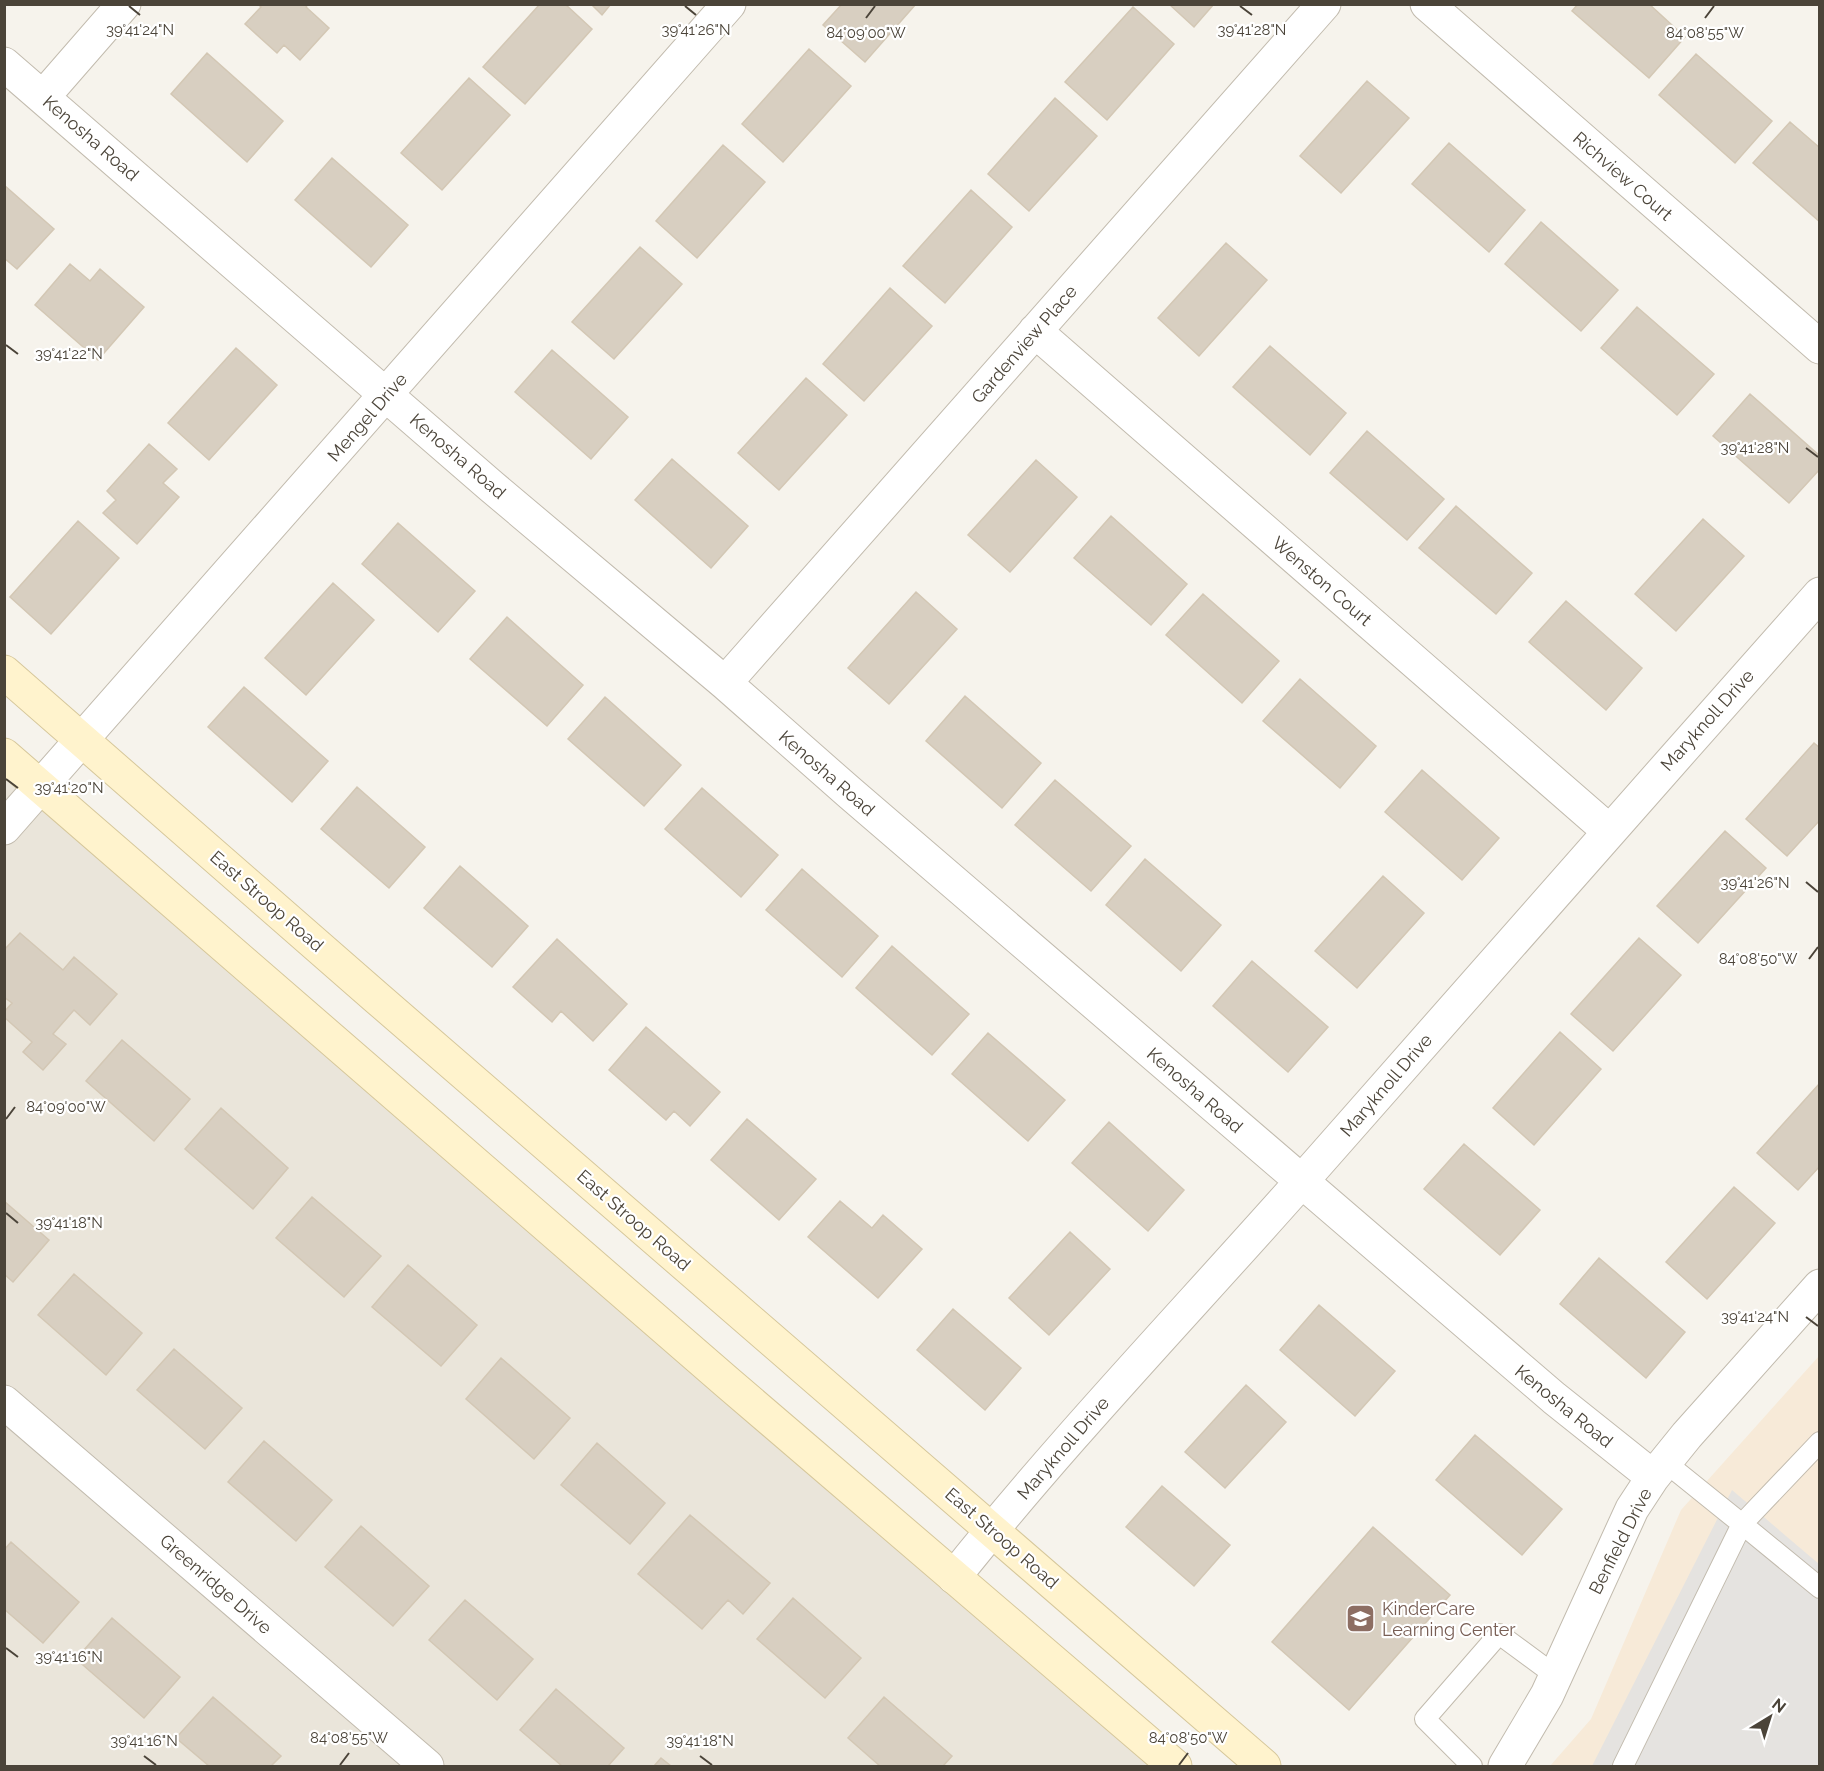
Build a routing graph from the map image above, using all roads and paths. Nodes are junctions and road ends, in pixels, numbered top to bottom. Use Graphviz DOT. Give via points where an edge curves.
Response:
graph roads {
  1 [pos="124,4"];
  2 [pos="729,4"];
  3 [pos="1324,4"];
  4 [pos="1427,4"];
  5 [pos="4,64"];
  6 [pos="43,97"];
  7 [pos="1035,331"];
  8 [pos="1820,347"];
  9 [pos="387,394"];
  10 [pos="1820,594"];
  11 [pos="4,672"];
  12 [pos="725,683"];
  13 [pos="83,739"];
  14 [pos="4,755"];
  15 [pos="41,786"];
  16 [pos="4,828"];
  17 [pos="1609,831"];
  18 [pos="1302,1181"];
  19 [pos="1820,1286"];
  20 [pos="4,1402"];
  21 [pos="1820,1442"];
  22 [pos="1659,1470"];
  23 [pos="1742,1524"];
  24 [pos="992,1529"];
  25 [pos="954,1577"];
  26 [pos="1820,1588"];
  27 [pos="1556,1676"];
  28 [pos="427,1767"];
  29 [pos="1175,1767"];
  30 [pos="1264,1767"];
  31 [pos="1472,1767"];
  32 [pos="1505,1767"];
  33 [pos="1623,1767"];
  1 -- 6 [label="street"];
  2 -- 9 [label="street, Mengel Drive"];
  3 -- 7 [label="street, Gardenview Place"];
  4 -- 8 [label="street, Richview Court"];
  5 -- 6 [label="street, Kenosha Road"];
  6 -- 9 [label="street, Kenosha Road"];
  7 -- 12 [label="street, Gardenview Place"];
  7 -- 17 [label="street, Wenston Court"];
  9 -- 12 [label="street, Kenosha Road"];
  9 -- 13 [label="street, Mengel Drive"];
  10 -- 17 [label="street, Maryknoll Drive"];
  11 -- 13 [label="main road, East Stroop Road"];
  12 -- 18 [label="street, Kenosha Road"];
  13 -- 15 [label="street, Mengel Drive"];
  13 -- 24 [label="main road, East Stroop Road"];
  14 -- 15 [label="main road"];
  15 -- 16 [label="street, Mengel Drive"];
  15 -- 25 [label="main road"];
  17 -- 18 [label="street, Maryknoll Drive"];
  18 -- 22 [label="street, Kenosha Road" via="1554,1398"];
  18 -- 24 [label="street, Maryknoll Drive"];
  19 -- 22 [label="street, Benfield Drive"];
  20 -- 28 [label="street, Greenridge Drive"];
  21 -- 23 [label="lane"];
  22 -- 23 [label="lane"];
  22 -- 27 [label="street, Benfield Drive" via="1632,1509"];
  23 -- 26 [label="lane"];
  23 -- 33 [label="lane"];
  24 -- 25 [label="street, Maryknoll Drive"];
  24 -- 30 [label="main road, East Stroop Road"];
  25 -- 29 [label="main road"];
  27 -- 31 [label="lane" via="1499,1634 1425,1719"];
  27 -- 32 [label="street, Benfield Drive"];
}
